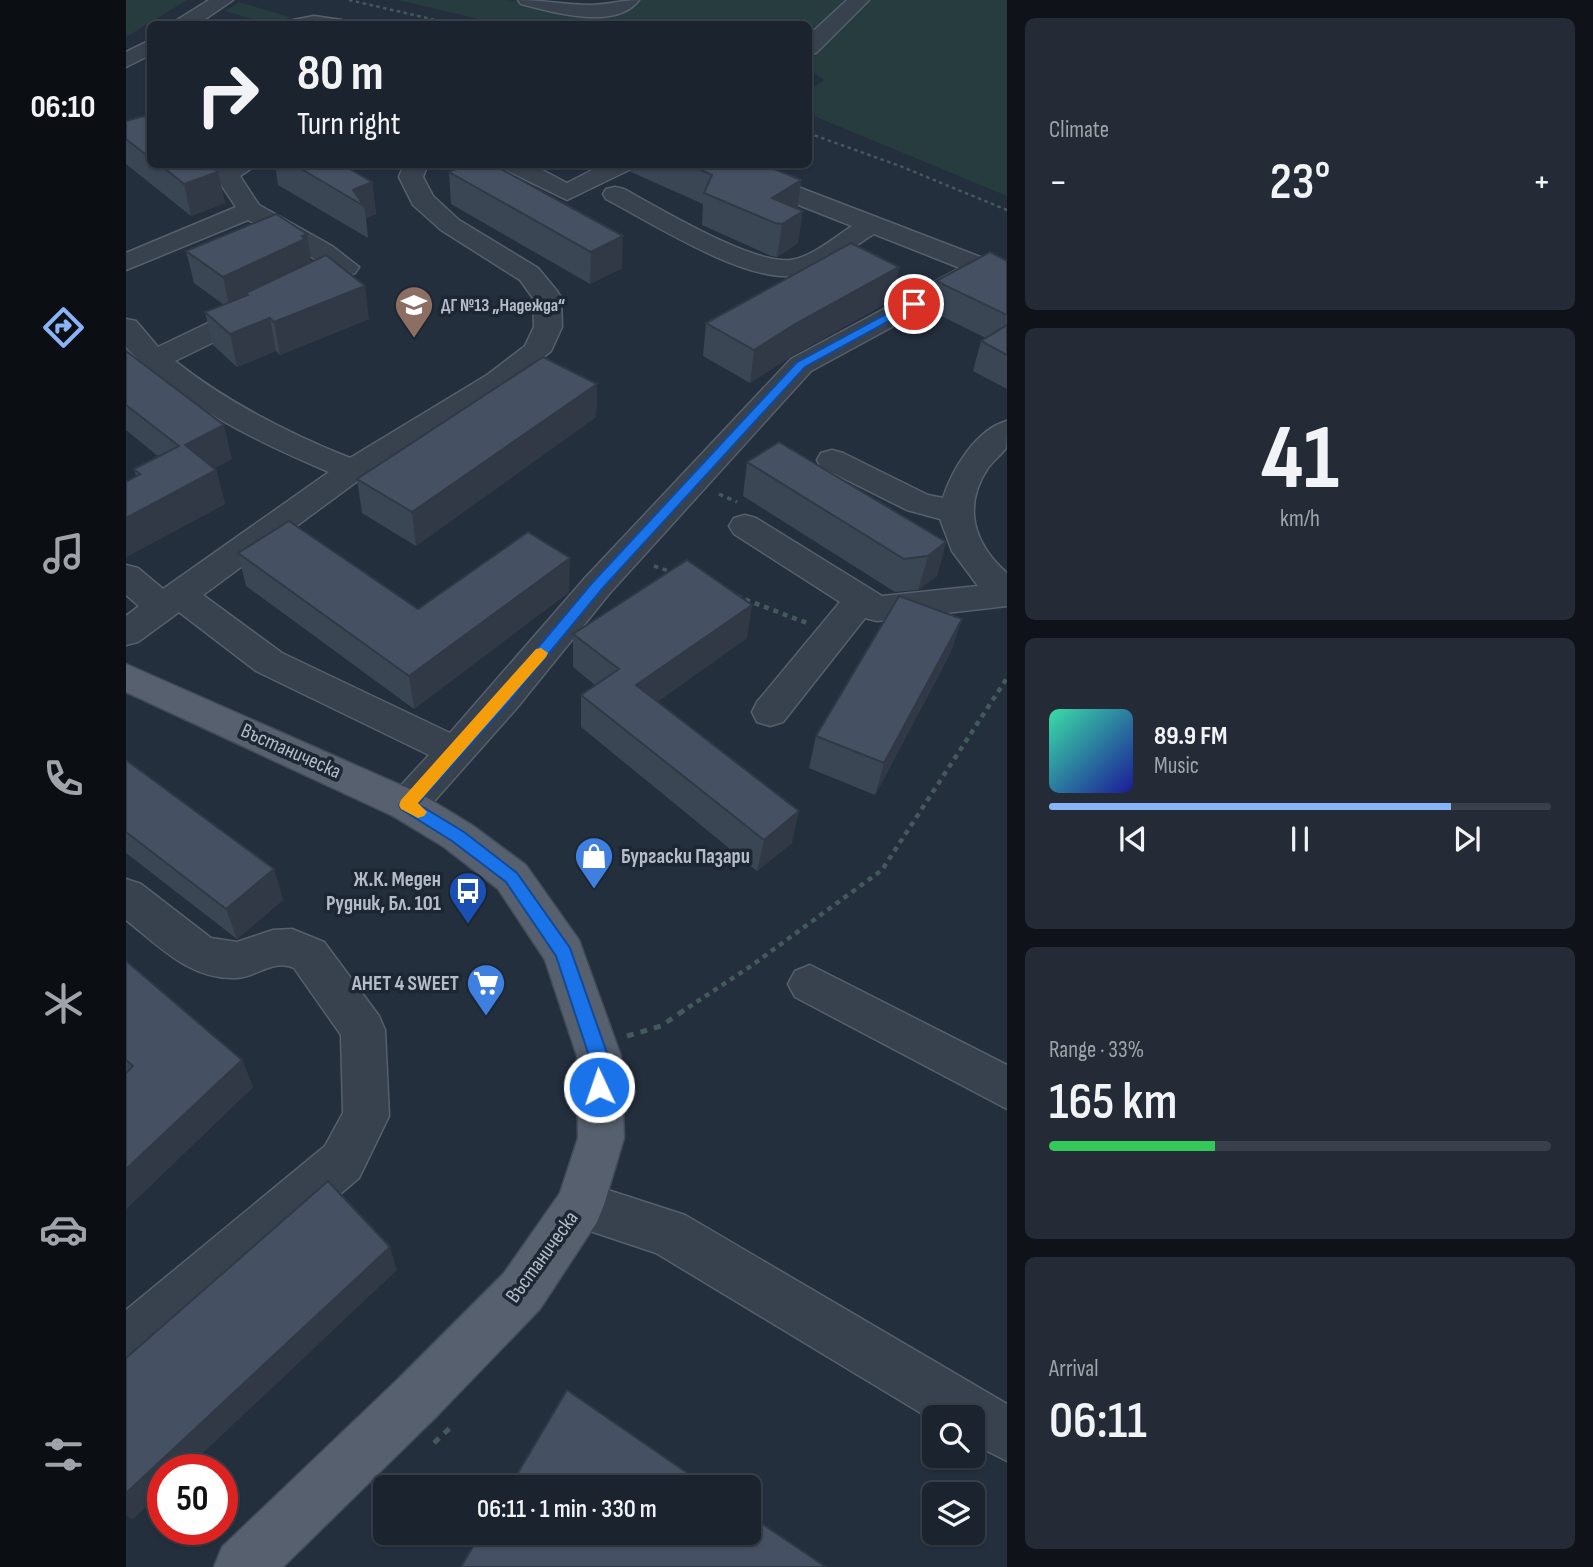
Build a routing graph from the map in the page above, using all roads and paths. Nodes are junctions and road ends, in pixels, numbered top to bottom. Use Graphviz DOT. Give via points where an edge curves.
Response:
graph roads {
  1 [pos="223,0"];
  2 [pos="349,0"];
  3 [pos="528,0"];
  4 [pos="629,0"];
  5 [pos="859,0"];
  6 [pos="189,21"];
  7 [pos="440,21"];
  8 [pos="812,44"];
  9 [pos="147,48"];
  10 [pos="126,61"];
  11 [pos="812,134"];
  12 [pos="237,168"];
  13 [pos="414,168"];
  14 [pos="520,168"];
  15 [pos="577,168"];
  16 [pos="620,168"];
  17 [pos="725,168"];
  18 [pos="606,186"];
  19 [pos="250,210"];
  20 [pos="1007,211"];
  21 [pos="869,226"];
  22 [pos="126,262"];
  23 [pos="994,273"];
  24 [pos="126,327"];
  25 [pos="141,357"];
  26 [pos="1007,430"];
  27 [pos="832,460"];
  28 [pos="352,470"];
  29 [pos="693,481"];
  30 [pos="956,512"];
  31 [pos="745,526"];
  32 [pos="626,555"];
  33 [pos="678,575"];
  34 [pos="126,576"];
  35 [pos="1007,593"];
  36 [pos="730,594"];
  37 [pos="861,599"];
  38 [pos="171,601"];
  39 [pos="126,633"];
  40 [pos="834,633"];
  41 [pos="126,677"];
  42 [pos="1007,678"];
  43 [pos="771,712"];
  44 [pos="454,751"];
  45 [pos="407,805"];
  46 [pos="126,896"];
  47 [pos="810,984"];
  48 [pos="595,1045"];
  49 [pos="1007,1088"];
  50 [pos="580,1205"];
  51 [pos="126,1343"];
  52 [pos="1007,1434"];
  53 [pos="242,1567"];
  1 -- 6 [label="street"];
  2 -- 7 [label="path"];
  3 -- 4 [label="street" via="603,11"];
  5 -- 8 [label="street"];
  9 -- 10 [label="street"];
  11 -- 20 [label="path"];
  12 -- 19 [label="street" via="226,173"];
  13 -- 28 [label="street" via="411,177 422,200 450,225 529,274 547,298 548,327 537,351 497,381"];
  14 -- 18 [label="street" via="567,193"];
  15 -- 18 [label="street"];
  16 -- 18 [label="street"];
  17 -- 21 [label="street"];
  18 -- 21 [label="street" via="750,262 780,269 805,264"];
  19 -- 22 [label="street"];
  19 -- 25 [label="street" via="267,233 309,243 346,267"];
  21 -- 23 [label="street"];
  23 -- 29 [label="street" via="801,365"];
  24 -- 25 [label="street"];
  25 -- 28 [label="street" via="278,438"];
  26 -- 30 [label="street" via="988,445 965,483"];
  27 -- 30 [label="street" via="918,503"];
  28 -- 38 [label="street"];
  29 -- 31 [label="path" via="739,503 729,518"];
  29 -- 32 [label="street"];
  30 -- 35 [label="street" via="976,562"];
  31 -- 37 [label="street"];
  32 -- 33 [label="path"];
  32 -- 44 [label="street"];
  34 -- 38 [label="street"];
  35 -- 37 [label="street" via="877,609"];
  36 -- 40 [label="path"];
  37 -- 40 [label="street"];
  38 -- 39 [label="street"];
  38 -- 44 [label="street" via="269,662"];
  40 -- 43 [label="street"];
  41 -- 45 [label="main road, Въстаническа"];
  42 -- 48 [label="path" via="882,870 661,1026"];
  44 -- 45 [label="street"];
  45 -- 48 [label="main road, Въстаническа" via="512,877 564,953"];
  46 -- 51 [label="street" via="201,955 237,960 292,947 309,955 363,1030 366,1116 342,1162"];
  47 -- 49 [label="street"];
  48 -- 50 [label="main road, Въстаническа" via="601,1138"];
  50 -- 52 [label="street" via="668,1232"];
  50 -- 53 [label="main road, Въстаническа" via="522,1291"];
}
